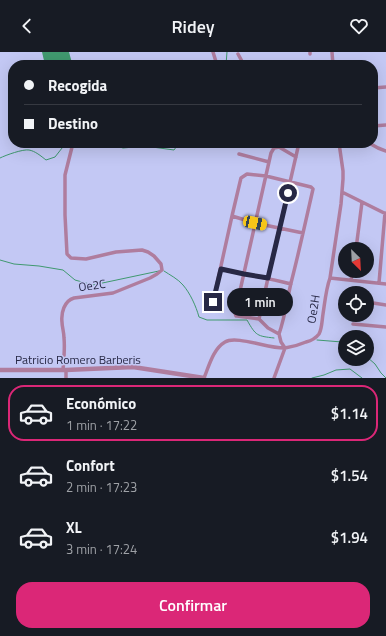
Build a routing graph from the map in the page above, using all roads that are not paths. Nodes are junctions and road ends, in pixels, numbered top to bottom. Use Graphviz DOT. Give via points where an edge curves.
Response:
graph roads {
  1 [pos="238,54"];
  2 [pos="241,60"];
  3 [pos="72,148"];
  4 [pos="274,148"];
  5 [pos="281,148"];
  6 [pos="298,148"];
  7 [pos="340,148"];
  8 [pos="239,154"];
  9 [pos="296,156"];
  10 [pos="269,162"];
  11 [pos="266,176"];
  12 [pos="290,182"];
  13 [pos="342,192"];
  14 [pos="362,202"];
  15 [pos="386,213"];
  16 [pos="232,216"];
  17 [pos="255,223"];
  18 [pos="280,228"];
  19 [pos="303,233"];
  20 [pos="357,242"];
  21 [pos="221,269"];
  22 [pos="244,274"];
  23 [pos="268,278"];
  24 [pos="330,278"];
  25 [pos="352,280"];
  26 [pos="379,283"];
  27 [pos="291,284"];
  28 [pos="386,284"];
  29 [pos="213,302"];
  30 [pos="374,303"];
  31 [pos="386,305"];
  32 [pos="259,320"];
  33 [pos="353,324"];
  34 [pos="386,327"];
  35 [pos="280,334"];
  36 [pos="284,348"];
  37 [pos="0,370"];
  38 [pos="65,370"];
  39 [pos="180,376"];
  40 [pos="66,378"];
  41 [pos="204,378"];
  42 [pos="274,378"];
  1 -- 2 [label="street"];
  3 -- 38 [label="street, Oe2C" via="65,175 68,254 71,258 86,259 116,252 142,250 154,256 161,264 162,270 150,278 113,293 67,301 62,320"];
  4 -- 10 [label="street"];
  5 -- 9 [label="street"];
  6 -- 9 [label="street"];
  7 -- 13 [label="street, Oe2H" via="343,171"];
  8 -- 10 [label="street"];
  9 -- 12 [label="street"];
  10 -- 11 [label="street"];
  11 -- 12 [label="street"];
  11 -- 16 [label="street" via="247,174 242,178"];
  11 -- 17 [label="street"];
  12 -- 18 [label="street"];
  12 -- 19 [label="street" via="312,189"];
  13 -- 14 [label="street"];
  13 -- 24 [label="street, Oe2H"];
  14 -- 15 [label="street"];
  14 -- 20 [label="street"];
  15 -- 26 [label="street"];
  16 -- 17 [label="street"];
  16 -- 21 [label="street"];
  17 -- 18 [label="street"];
  17 -- 22 [label="street"];
  18 -- 19 [label="street"];
  18 -- 23 [label="street"];
  19 -- 27 [label="street"];
  21 -- 22 [label="street"];
  21 -- 29 [label="street"];
  22 -- 23 [label="street"];
  22 -- 32 [label="street" via="235,314"];
  23 -- 27 [label="street"];
  23 -- 32 [label="street"];
  24 -- 25 [label="street"];
  24 -- 36 [label="street, Oe2H" via="318,335 309,341"];
  25 -- 26 [label="street"];
  26 -- 28 [label="street"];
  27 -- 35 [label="street"];
  30 -- 31 [label="street"];
  32 -- 35 [label="street"];
  33 -- 34 [label="street"];
  35 -- 36 [label="street"];
  36 -- 41 [label="street, Oe2H" via="231,339 217,350"];
  36 -- 42 [label="street"];
  37 -- 38 [label="street, Patricio Romero Barberis"];
  38 -- 39 [label="street, Patricio Romero Barberis" via="132,367"];
  38 -- 40 [label="street"];
  39 -- 41 [label="street, Patricio Romero Barberis"];
}
